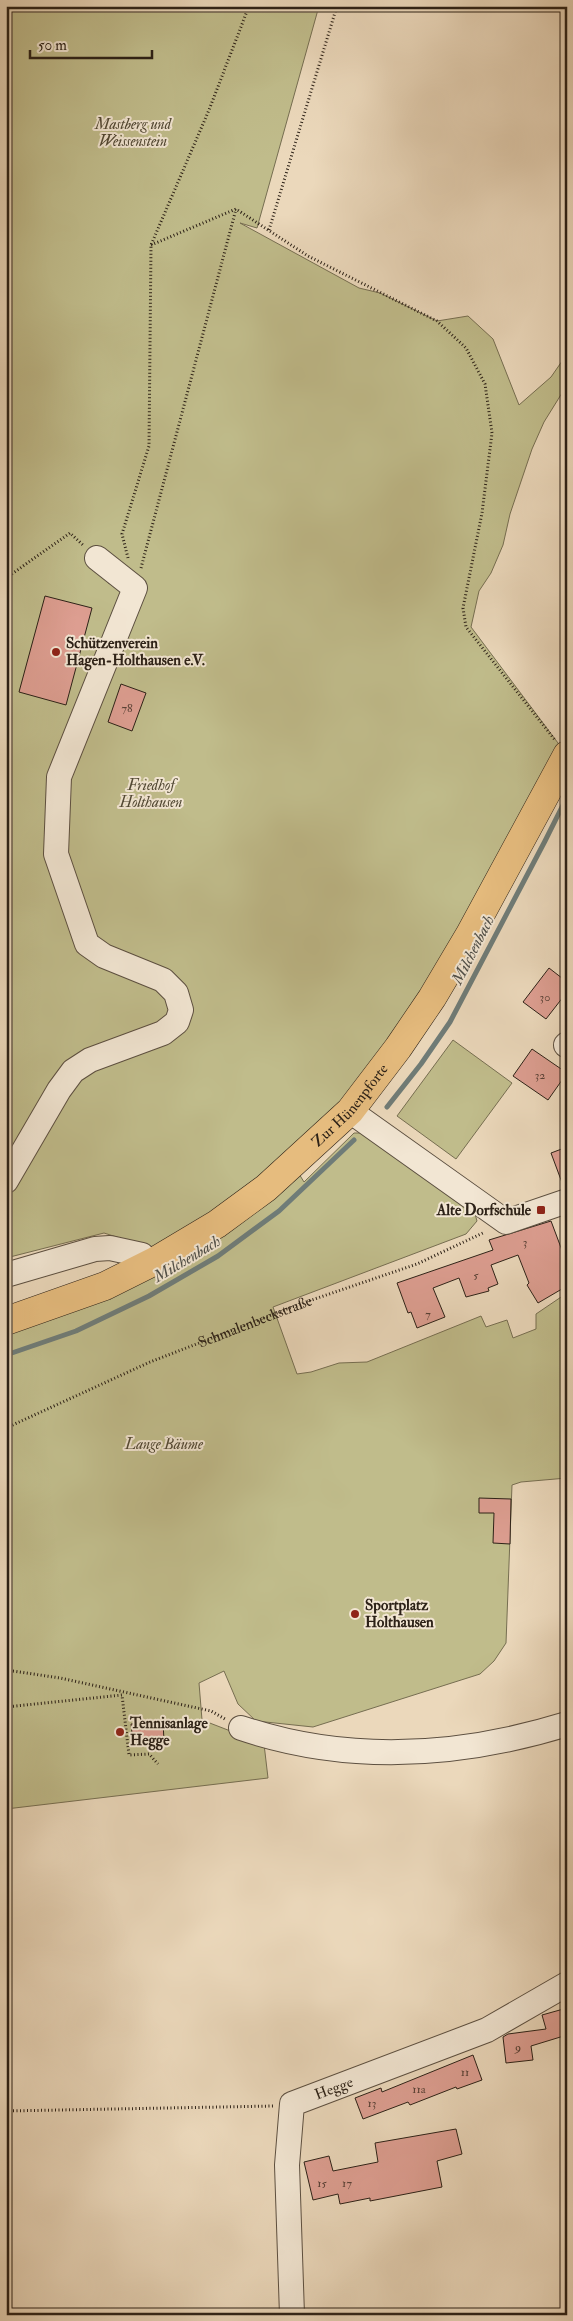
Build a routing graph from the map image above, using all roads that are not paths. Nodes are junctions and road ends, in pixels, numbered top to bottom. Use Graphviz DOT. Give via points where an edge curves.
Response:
graph roads {
  1 [pos="97,558"];
  2 [pos="564,751"];
  3 [pos="350,1111"];
  4 [pos="6,1181"];
  5 [pos="567,1201"];
  6 [pos="145,1260"];
  7 [pos="6,1275"];
  8 [pos="6,1321"];
  9 [pos="567,1724"];
  10 [pos="241,1728"];
  11 [pos="567,1984"];
  12 [pos="292,2315"];
  1 -- 4 [label="street" via="136,588 59,777 56,854 87,944 104,956 163,980 176,993 181,1010 176,1022 163,1033 90,1060 73,1071"];
  2 -- 3 [label="main road, Zur Hünenpforte" via="442,982"];
  3 -- 5 [label="street" via="506,1222 530,1208"];
  3 -- 6 [label="main road, Zur Hünenpforte" via="266,1188 217,1224"];
  6 -- 7 [label="street" via="110,1248 95,1249"];
  6 -- 8 [label="main road, Zur Hünenpforte" via="105,1286"];
  9 -- 10 [label="street" via="484,1745 426,1751 339,1751 278,1740"];
  11 -- 12 [label="street, Hegge" via="487,2030 292,2104 287,2165"];
}
